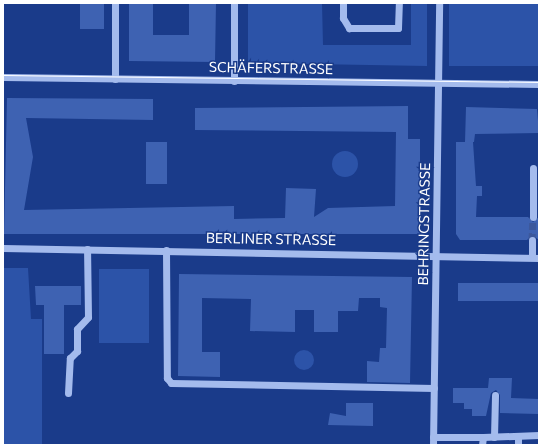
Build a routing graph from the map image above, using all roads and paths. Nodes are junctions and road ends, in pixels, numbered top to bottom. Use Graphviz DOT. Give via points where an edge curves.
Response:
graph roads {
  1 [pos="115,3"];
  2 [pos="234,3"];
  3 [pos="343,3"];
  4 [pos="399,3"];
  5 [pos="439,3"];
  6 [pos="3,77"];
  7 [pos="115,79"];
  8 [pos="234,80"];
  9 [pos="439,83"];
  10 [pos="539,84"];
  11 [pos="533,168"];
  12 [pos="532,217"];
  13 [pos="532,240"];
  14 [pos="3,248"];
  15 [pos="87,249"];
  16 [pos="166,250"];
  17 [pos="436,255"];
  18 [pos="536,257"];
  19 [pos="434,388"];
  20 [pos="68,393"];
  21 [pos="496,395"];
  22 [pos="539,435"];
  23 [pos="518,436"];
  24 [pos="433,437"];
  25 [pos="483,437"];
  26 [pos="494,437"];
  27 [pos="433,445"];
  28 [pos="482,445"];
  29 [pos="518,445"];
  1 -- 7 [label="street"];
  2 -- 8 [label="street"];
  3 -- 4 [label="street" via="343,18 350,28 398,28"];
  5 -- 9 [label="street, BEHRINGSTRASSE"];
  6 -- 7 [label="street, SCHÄFERSTRASSE"];
  7 -- 8 [label="street, SCHÄFERSTRASSE"];
  8 -- 9 [label="street, SCHÄFERSTRASSE"];
  9 -- 10 [label="street, SCHÄFERSTRASSE"];
  9 -- 17 [label="street, BEHRINGSTRASSE"];
  11 -- 12 [label="street"];
  13 -- 18 [label="street"];
  14 -- 15 [label="street, BERLINER STRASSE"];
  15 -- 16 [label="street, BERLINER STRASSE"];
  15 -- 20 [label="street" via="88,317 77,329"];
  16 -- 17 [label="street, BERLINER STRASSE"];
  16 -- 19 [label="street" via="167,378 171,383"];
  17 -- 18 [label="street, BERLINER STRASSE"];
  17 -- 19 [label="street, BEHRINGSTRASSE"];
  19 -- 24 [label="street, BEHRINGSTRASSE"];
  21 -- 26 [label="street"];
  22 -- 23 [label="street"];
  23 -- 26 [label="street"];
  23 -- 29 [label="street"];
  24 -- 25 [label="street"];
  24 -- 27 [label="street, BEHRINGSTRASSE"];
  25 -- 26 [label="street"];
  25 -- 28 [label="street"];
}
